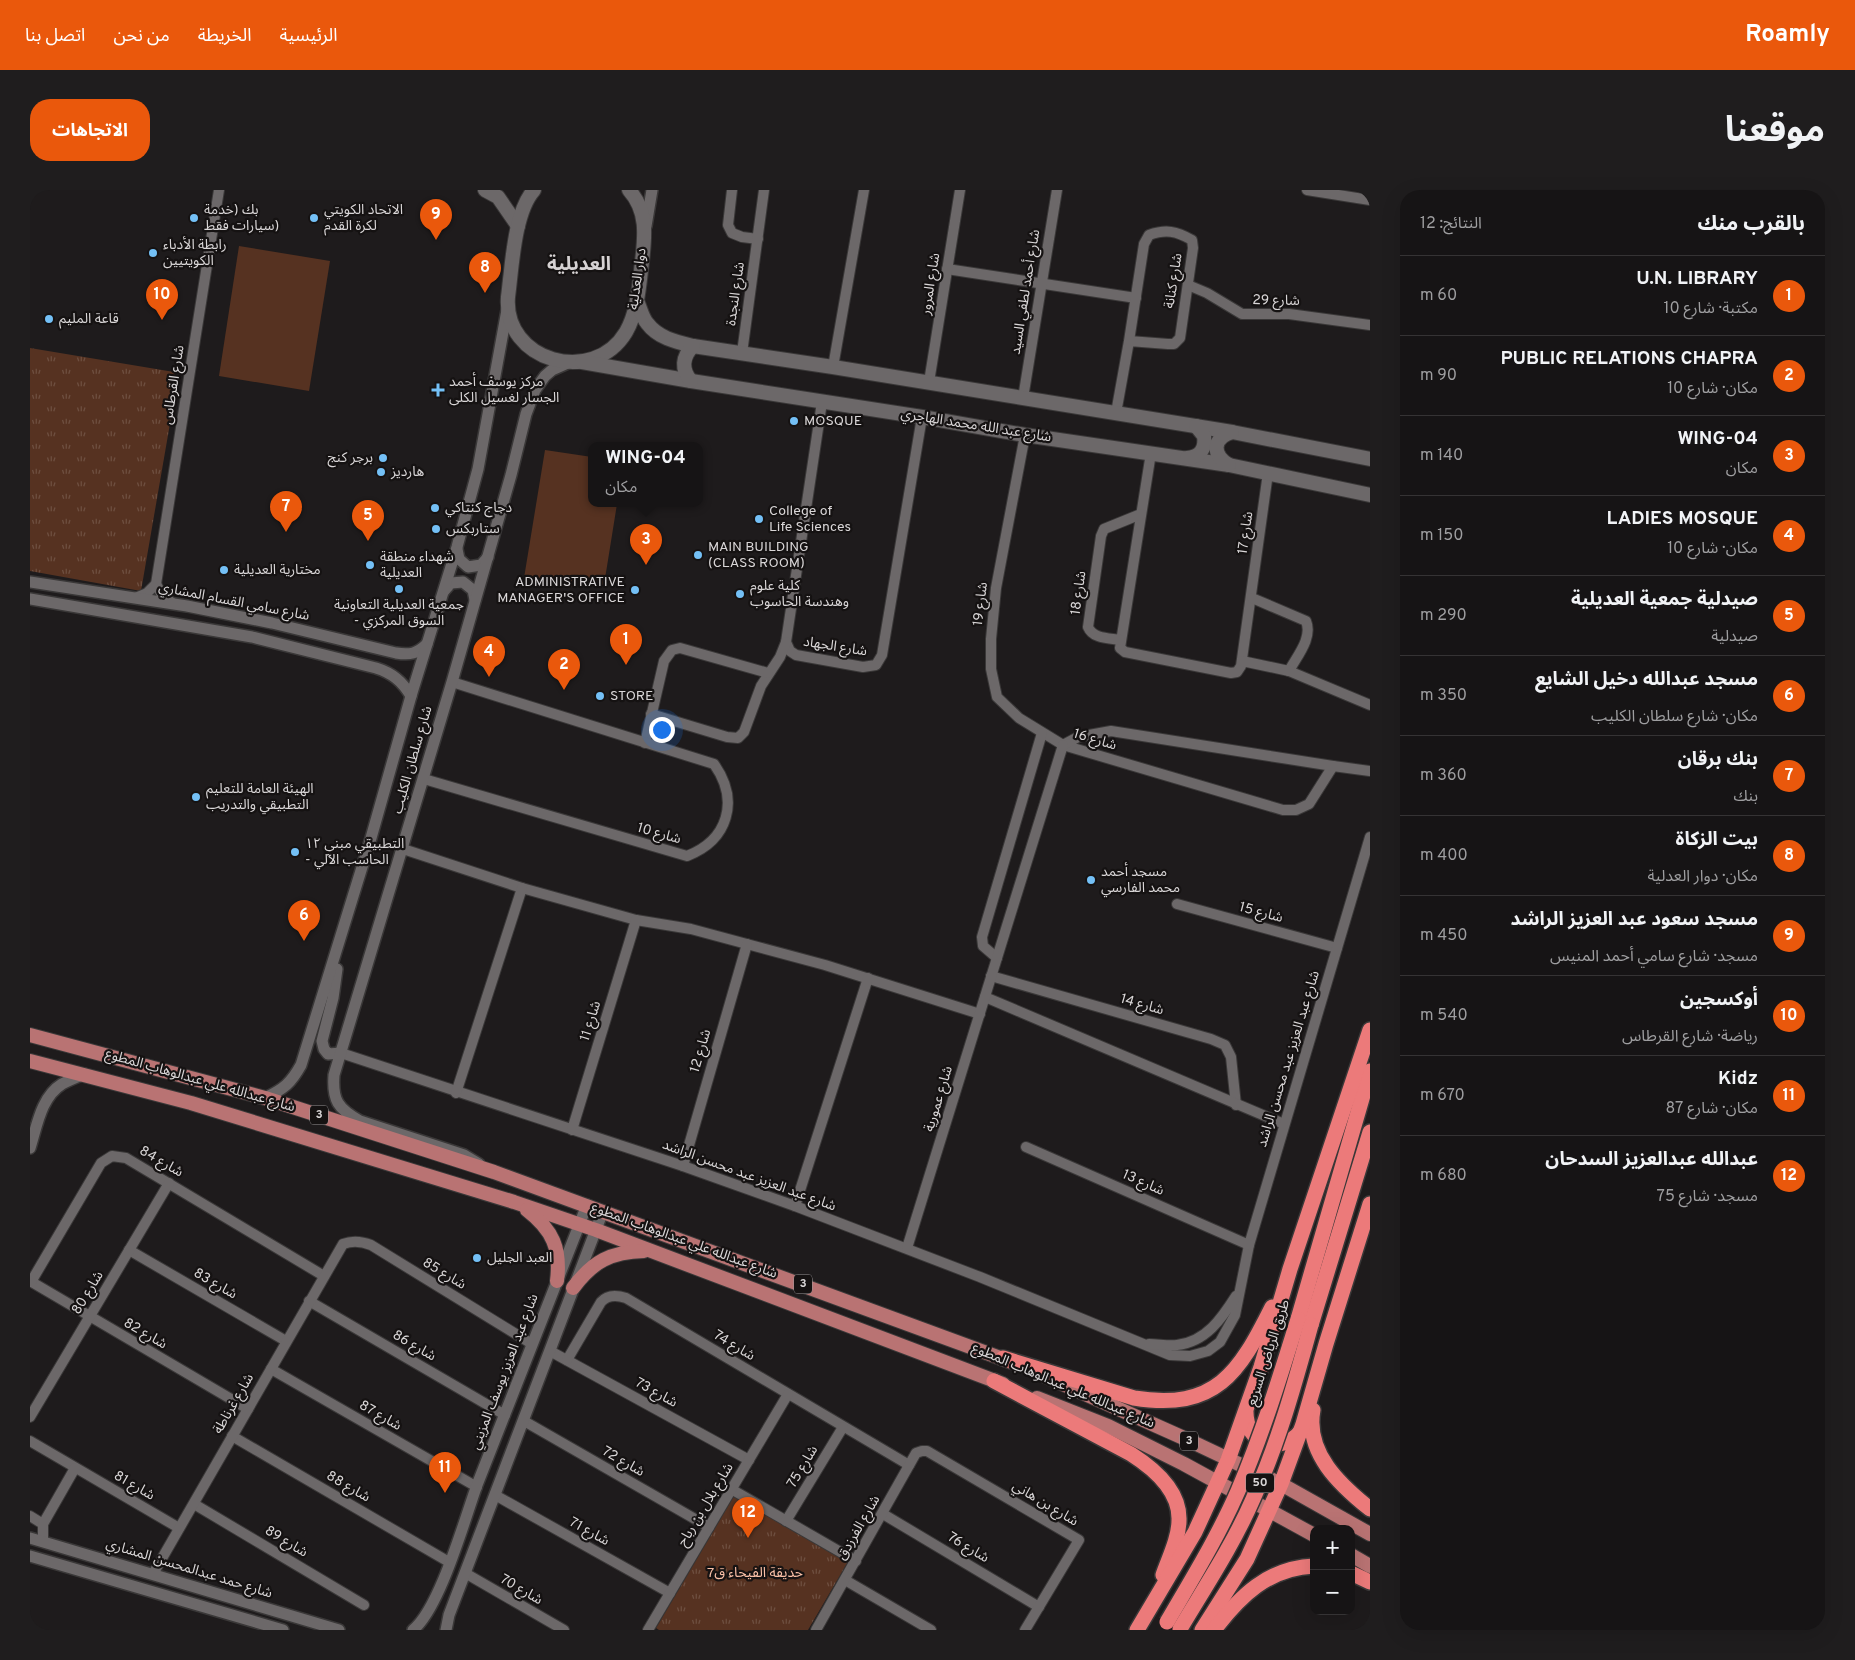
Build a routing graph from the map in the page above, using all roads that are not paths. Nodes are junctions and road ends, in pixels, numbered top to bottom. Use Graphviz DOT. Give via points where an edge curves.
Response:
graph roads {
  1 [pos="219,190"];
  2 [pos="485,190"];
  3 [pos="534,190"];
  4 [pos="629,190"];
  5 [pos="652,190"];
  6 [pos="732,190"];
  7 [pos="764,190"];
  8 [pos="864,190"];
  9 [pos="960,190"];
  10 [pos="1057,190"];
  11 [pos="1307,190"];
  12 [pos="1370,200"];
  13 [pos="518,226"];
  14 [pos="645,233"];
  15 [pos="758,238"];
  16 [pos="947,269"];
  17 [pos="1042,284"];
  18 [pos="1188,285"];
  19 [pos="1136,298"];
  20 [pos="637,300"];
  21 [pos="508,306"];
  22 [pos="1370,325"];
  23 [pos="1129,341"];
  24 [pos="693,346"];
  25 [pos="742,353"];
  26 [pos="576,362"];
  27 [pos="833,366"];
  28 [pos="691,381"];
  29 [pos="929,382"];
  30 [pos="1023,398"];
  31 [pos="822,402"];
  32 [pos="1116,413"];
  33 [pos="922,417"];
  34 [pos="1196,426"];
  35 [pos="1232,432"];
  36 [pos="1025,435"];
  37 [pos="1151,453"];
  38 [pos="1187,458"];
  39 [pos="1370,459"];
  40 [pos="1229,465"];
  41 [pos="1268,473"];
  42 [pos="1370,495"];
  43 [pos="1141,514"];
  44 [pos="457,548"];
  45 [pos="488,556"];
  46 [pos="30,582"];
  47 [pos="156,584"];
  48 [pos="443,592"];
  49 [pos="135,598"];
  50 [pos="1252,598"];
  51 [pos="30,599"];
  52 [pos="475,602"];
  53 [pos="172,603"];
  54 [pos="1120,640"];
  55 [pos="786,642"];
  56 [pos="427,644"];
  57 [pos="381,650"];
  58 [pos="1242,661"];
  59 [pos="376,668"];
  60 [pos="1289,671"];
  61 [pos="768,673"];
  62 [pos="452,682"];
  63 [pos="411,696"];
  64 [pos="1370,705"];
  65 [pos="651,714"];
  66 [pos="1042,733"];
  67 [pos="645,743"];
  68 [pos="1063,745"];
  69 [pos="1333,766"];
  70 [pos="1370,770"];
  71 [pos="424,779"];
  72 [pos="1370,837"];
  73 [pos="403,849"];
  74 [pos="522,888"];
  75 [pos="1177,904"];
  76 [pos="346,919"];
  77 [pos="636,920"];
  78 [pos="746,944"];
  79 [pos="1337,948"];
  80 [pos="997,958"];
  81 [pos="991,976"];
  82 [pos="868,978"];
  83 [pos="985,997"];
  84 [pos="980,1014"];
  85 [pos="1370,1030"];
  86 [pos="30,1035"];
  87 [pos="340,1053"];
  88 [pos="30,1061"];
  89 [pos="1370,1071"];
  90 [pos="84,1074"];
  91 [pos="456,1093"];
  92 [pos="265,1098"];
  93 [pos="1236,1104"];
  94 [pos="34,1118"];
  95 [pos="1284,1124"];
  96 [pos="572,1130"];
  97 [pos="1370,1132"];
  98 [pos="1026,1147"];
  99 [pos="30,1148"];
  100 [pos="683,1166"];
  101 [pos="494,1172"];
  102 [pos="169,1183"];
  103 [pos="514,1202"];
  104 [pos="587,1205"];
  105 [pos="795,1206"];
  106 [pos="1369,1210"];
  107 [pos="603,1211"];
  108 [pos="580,1224"];
  109 [pos="596,1230"];
  110 [pos="1249,1245"];
  111 [pos="340,1248"];
  112 [pos="907,1248"];
  113 [pos="129,1250"];
  114 [pos="661,1254"];
  115 [pos="1290,1269"];
  116 [pos="324,1276"];
  117 [pos="556,1281"];
  118 [pos="30,1282"];
  119 [pos="573,1288"];
  120 [pos="1239,1291"];
  121 [pos="309,1301"];
  122 [pos="89,1318"];
  123 [pos="1304,1322"];
  124 [pos="286,1341"];
  125 [pos="1141,1343"];
  126 [pos="532,1344"];
  127 [pos="1326,1344"];
  128 [pos="550,1351"];
  129 [pos="1003,1358"];
  130 [pos="567,1360"];
  131 [pos="271,1369"];
  132 [pos="994,1381"];
  133 [pos="788,1394"];
  134 [pos="512,1397"];
  135 [pos="530,1404"];
  136 [pos="248,1409"];
  137 [pos="1246,1410"];
  138 [pos="505,1415"];
  139 [pos="30,1417"];
  140 [pos="524,1421"];
  141 [pos="843,1427"];
  142 [pos="1302,1430"];
  143 [pos="232,1436"];
  144 [pos="30,1441"];
  145 [pos="932,1452"];
  146 [pos="748,1460"];
  147 [pos="1228,1460"];
  148 [pos="909,1465"];
  149 [pos="76,1468"];
  150 [pos="1219,1483"];
  151 [pos="1281,1484"];
  152 [pos="477,1487"];
  153 [pos="731,1489"];
  154 [pos="495,1495"];
  155 [pos="194,1504"];
  156 [pos="1370,1509"];
  157 [pos="1270,1511"];
  158 [pos="883,1514"];
  159 [pos="30,1516"];
  160 [pos="465,1521"];
  161 [pos="786,1521"];
  162 [pos="43,1524"];
  163 [pos="483,1525"];
  164 [pos="709,1526"];
  165 [pos="180,1528"];
  166 [pos="1195,1532"];
  167 [pos="1310,1533"];
  168 [pos="1370,1534"];
  169 [pos="30,1538"];
  170 [pos="43,1542"];
  171 [pos="30,1556"];
  172 [pos="1355,1557"];
  173 [pos="1247,1559"];
  174 [pos="856,1561"];
  175 [pos="449,1562"];
  176 [pos="1310,1566"];
  177 [pos="1370,1566"];
  178 [pos="465,1573"];
  179 [pos="153,1574"];
  180 [pos="1355,1574"];
  181 [pos="845,1580"];
  182 [pos="1370,1582"];
  183 [pos="670,1593"];
  184 [pos="225,1595"];
  185 [pos="247,1602"];
  186 [pos="1153,1604"];
  187 [pos="364,1605"];
  188 [pos="1039,1607"];
  189 [pos="220,1611"];
  190 [pos="243,1618"];
  191 [pos="1172,1628"];
  192 [pos="283,1630"];
  193 [pos="339,1630"];
  194 [pos="413,1630"];
  195 [pos="446,1630"];
  196 [pos="564,1630"];
  197 [pos="648,1630"];
  198 [pos="816,1630"];
  199 [pos="931,1630"];
  200 [pos="1025,1630"];
  201 [pos="1138,1630"];
  202 [pos="1202,1630"];
  203 [pos="1214,1630"];
  1 -- 47 [label="street, شارع القرطاس"];
  2 -- 13 [label="main road" via="498,197"];
  3 -- 13 [label="main road" via="522,210"];
  4 -- 14 [label="main road, دوار العدلية" via="642,212"];
  5 -- 14 [label="street"];
  6 -- 15 [label="street" via="728,225 732,233 742,238"];
  7 -- 15 [label="street, شارع النجدة"];
  8 -- 27 [label="street"];
  9 -- 16 [label="street, شارع المرور"];
  10 -- 17 [label="street, شارع أحمد لطفي السيد"];
  11 -- 12 [label="street"];
  13 -- 21 [label="main road"];
  14 -- 20 [label="main road, دوار العدلية"];
  15 -- 25 [label="street, شارع النجدة"];
  16 -- 17 [label="street"];
  16 -- 29 [label="street, شارع المرور"];
  17 -- 19 [label="street"];
  17 -- 30 [label="street, شارع أحمد لطفي السيد"];
  18 -- 19 [label="street, شارع كنانة" via="1194,248 1192,240 1180,233 1161,231 1149,235 1144,244"];
  18 -- 22 [label="street, شارع 29" via="1242,314 1289,314"];
  18 -- 23 [label="street, شارع كنانة" via="1180,338 1174,344"];
  19 -- 23 [label="street, شارع كنانة"];
  20 -- 24 [label="main road" via="646,322 660,335"];
  20 -- 26 [label="main road, دوار العدلية" via="630,323 619,341 602,355"];
  21 -- 26 [label="main road" via="514,328 528,346 548,358"];
  21 -- 44 [label="street, شارع سلطان الكليب" via="478,469"];
  23 -- 32 [label="street, شارع كنانة"];
  24 -- 25 [label="main road"];
  24 -- 28 [label="main road" via="684,359 686,375"];
  25 -- 27 [label="main road"];
  26 -- 28 [label="main road, شارع عبد الله محمد الهاجري"];
  26 -- 45 [label="street, شارع سلطان الكليب" via="552,370 535,390"];
  27 -- 29 [label="main road"];
  28 -- 31 [label="main road, شارع عبد الله محمد الهاجري"];
  29 -- 30 [label="main road"];
  30 -- 32 [label="main road"];
  31 -- 33 [label="main road, شارع عبد الله محمد الهاجري"];
  31 -- 55 [label="street, شارع الجهاد"];
  32 -- 34 [label="main road"];
  33 -- 36 [label="main road, شارع عبد الله محمد الهاجري"];
  33 -- 55 [label="street, شارع الجهاد" via="879,662 864,667 796,655"];
  34 -- 35 [label="main road"];
  34 -- 38 [label="main road" via="1204,436 1203,449 1194,458"];
  35 -- 39 [label="main road"];
  35 -- 40 [label="main road" via="1225,434 1217,444 1217,453"];
  36 -- 37 [label="main road, شارع عبد الله محمد الهاجري"];
  36 -- 66 [label="street, شارع 19" via="996,588 991,669 997,697"];
  37 -- 38 [label="main road, شارع عبد الله محمد الهاجري"];
  37 -- 43 [label="street"];
  38 -- 40 [label="main road, شارع عبد الله محمد الهاجري"];
  40 -- 41 [label="main road, شارع عبد الله محمد الهاجري"];
  41 -- 42 [label="main road, شارع عبد الله محمد الهاجري"];
  41 -- 50 [label="street, شارع 17"];
  43 -- 54 [label="street"];
  43 -- 54 [label="street, شارع 18" via="1104,529 1101,536 1088,627 1096,636"];
  44 -- 45 [label="street" via="459,559 468,567 481,565"];
  44 -- 48 [label="street, شارع سلطان الكليب"];
  45 -- 52 [label="street, شارع سلطان الكليب"];
  46 -- 49 [label="street, شارع سامي القسام المشاري"];
  47 -- 49 [label="street"];
  47 -- 53 [label="street"];
  48 -- 52 [label="street" via="451,583 463,582 473,590"];
  48 -- 56 [label="street, شارع سلطان الكليب"];
  49 -- 53 [label="street, شارع سامي القسام المشاري"];
  50 -- 58 [label="street, شارع 17"];
  50 -- 60 [label="street" via="1306,621 1308,637"];
  51 -- 59 [label="street" via="252,637"];
  52 -- 62 [label="street, شارع سلطان الكليب"];
  53 -- 57 [label="street, شارع سامي القسام المشاري"];
  54 -- 58 [label="street" via="1120,648 1124,652 1231,673 1240,669"];
  55 -- 61 [label="street"];
  56 -- 57 [label="street, شارع سامي القسام المشاري" via="411,655"];
  56 -- 63 [label="street, شارع سلطان الكليب"];
  57 -- 59 [label="street" via="382,660"];
  58 -- 60 [label="street"];
  59 -- 63 [label="street" via="393,675"];
  60 -- 64 [label="street"];
  61 -- 65 [label="street" via="760,686 744,732 738,738"];
  61 -- 65 [label="street" via="675,649 664,661"];
  62 -- 67 [label="street, شارع 10"];
  62 -- 71 [label="street, شارع سلطان الكليب"];
  63 -- 76 [label="street, شارع سلطان الكليب"];
  65 -- 67 [label="street"];
  66 -- 68 [label="street, شارع 19"];
  66 -- 80 [label="street" via="982,937 983,946"];
  67 -- 71 [label="street, شارع 10" via="714,764 722,775 728,799 726,818 718,835 709,844 687,856"];
  68 -- 69 [label="street, شارع 16" via="1078,737 1111,731"];
  68 -- 69 [label="street, شارع 16" via="1283,810 1296,810 1309,804"];
  68 -- 80 [label="street, شارع عمورية"];
  69 -- 70 [label="street, شارع 16"];
  71 -- 73 [label="street, شارع سلطان الكليب"];
  72 -- 79 [label="street, شارع عبد العزيز عبد محسن الراشد"];
  73 -- 74 [label="street"];
  73 -- 87 [label="street, شارع سلطان الكليب"];
  74 -- 77 [label="street"];
  74 -- 91 [label="street"];
  75 -- 79 [label="street, شارع 15"];
  76 -- 87 [label="street" via="322,1041 328,1054"];
  76 -- 92 [label="street, شارع سلطان الكليب" via="301,1065 293,1080"];
  77 -- 78 [label="street" via="691,929"];
  77 -- 96 [label="street, شارع 11"];
  78 -- 82 [label="street"];
  78 -- 100 [label="street, شارع 12"];
  79 -- 95 [label="street, شارع عبد العزيز عبد محسن الراشد"];
  80 -- 81 [label="street, شارع عمورية"];
  81 -- 83 [label="street, شارع عمورية"];
  81 -- 93 [label="street, شارع 14" via="1225,1045 1231,1057"];
  82 -- 84 [label="street"];
  82 -- 105 [label="street"];
  83 -- 84 [label="street, شارع عمورية"];
  83 -- 93 [label="street"];
  84 -- 112 [label="street, شارع عمورية"];
  85 -- 115 [label="highway"];
  86 -- 92 [label="main road, شارع عبدالله علي عبدالوهاب المطوع / 3"];
  87 -- 91 [label="street, شارع عبد العزيز عبد محسن الراشد"];
  87 -- 101 [label="street, شارع سلطان الكليب" via="333,1086 340,1108 367,1124 464,1155"];
  88 -- 90 [label="main road, شارع عبدالله علي عبدالوهاب المطوع / 3"];
  89 -- 123 [label="highway, طريق الرياض السريع / 50"];
  90 -- 94 [label="street" via="54,1090"];
  90 -- 103 [label="main road, شارع عبدالله علي عبدالوهاب المطوع / 3" via="191,1103"];
  91 -- 96 [label="street, شارع عبد العزيز عبد محسن الراشد"];
  92 -- 101 [label="main road, شارع عبدالله علي عبدالوهاب المطوع / 3"];
  93 -- 95 [label="street"];
  94 -- 99 [label="street"];
  95 -- 110 [label="street, شارع عبد العزيز عبد محسن الراشد"];
  96 -- 100 [label="street, شارع عبد العزيز عبد محسن الراشد"];
  97 -- 123 [label="highway, طريق الرياض السريع / 50"];
  98 -- 110 [label="street, شارع 13"];
  100 -- 105 [label="street, شارع عبد العزيز عبد محسن الراشد"];
  101 -- 104 [label="main road, شارع عبدالله علي عبدالوهاب المطوع / 3"];
  102 -- 113 [label="street, شارع 80"];
  102 -- 116 [label="street, شارع 84"];
  102 -- 118 [label="street, شارع 84" via="126,1158 108,1158"];
  103 -- 108 [label="main road, شارع عبدالله علي عبدالوهاب المطوع / 3"];
  103 -- 117 [label="main road" via="541,1221 551,1234 559,1265"];
  104 -- 107 [label="main road, شارع عبدالله علي عبدالوهاب المطوع / 3"];
  104 -- 108 [label="street, شارع عبد العزيز يوسف المزيني"];
  105 -- 112 [label="street, شارع عبد العزيز عبد محسن الراشد"];
  106 -- 127 [label="highway"];
  107 -- 109 [label="street"];
  107 -- 129 [label="main road, شارع عبدالله علي عبدالوهاب المطوع / 3"];
  108 -- 109 [label="main road, شارع عبدالله علي عبدالوهاب المطوع / 3"];
  108 -- 117 [label="street, شارع عبد العزيز يوسف المزيني"];
  109 -- 114 [label="main road, شارع عبدالله علي عبدالوهاب المطوع / 3"];
  109 -- 119 [label="street"];
  110 -- 120 [label="street, شارع عبد العزيز عبد محسن الراشد"];
  111 -- 116 [label="street, شارع غرناطة"];
  111 -- 126 [label="street, شارع 85" via="356,1241 371,1245"];
  112 -- 125 [label="street, شارع عبد العزيز عبد محسن الراشد"];
  113 -- 122 [label="street, شارع 80"];
  113 -- 124 [label="street, شارع 83"];
  114 -- 119 [label="main road" via="628,1251 611,1255 583,1274"];
  114 -- 132 [label="main road, شارع عبدالله علي عبدالوهاب المطوع / 3"];
  115 -- 129 [label="highway" via="1246,1356 1232,1374 1194,1397 1175,1401 1134,1398"];
  115 -- 137 [label="highway"];
  116 -- 121 [label="street, شارع غرناطة"];
  117 -- 126 [label="street, شارع عبد العزيز يوسف المزيني"];
  118 -- 122 [label="street, شارع 82"];
  119 -- 128 [label="street"];
  120 -- 125 [label="street, شارع عبد العزيز عبد محسن الراشد" via="1223,1317 1210,1331 1195,1339 1178,1345"];
  120 -- 125 [label="street, شارع عبد العزيز عبد محسن الراشد" via="1230,1327 1220,1342 1208,1351 1190,1356 1170,1355"];
  121 -- 124 [label="street, شارع غرناطة"];
  121 -- 138 [label="street, شارع 86"];
  122 -- 136 [label="street, شارع 82"];
  122 -- 139 [label="street, شارع 80"];
  123 -- 191 [label="highway, طريق الرياض السريع / 50, bridge" via="1237,1492"];
  124 -- 131 [label="street, شارع غرناطة"];
  126 -- 134 [label="street, شارع عبد العزيز يوسف المزيني"];
  127 -- 142 [label="highway"];
  127 -- 156 [label="highway" via="1312,1418 1314,1437 1319,1453 1338,1482"];
  128 -- 130 [label="street, شارع 73"];
  128 -- 135 [label="street"];
  129 -- 147 [label="main road, شارع عبدالله علي عبدالوهاب المطوع / 3"];
  130 -- 133 [label="street, شارع 74" via="601,1302 609,1296 619,1296"];
  130 -- 146 [label="street, شارع 73"];
  131 -- 136 [label="street, شارع غرناطة"];
  131 -- 152 [label="street, شارع 87"];
  132 -- 150 [label="main road, شارع عبدالله علي عبدالوهاب المطوع / 3" via="1108,1426"];
  132 -- 186 [label="highway" via="1131,1454 1163,1480 1176,1500 1179,1519"];
  133 -- 141 [label="street, شارع 74"];
  133 -- 146 [label="street, شارع بلال بن رباح"];
  134 -- 135 [label="street" via="524,1392"];
  134 -- 138 [label="street, شارع عبد العزيز يوسف المزيني"];
  135 -- 140 [label="street"];
  136 -- 143 [label="street, شارع غرناطة"];
  137 -- 142 [label="highway" via="1249,1428 1254,1435 1270,1444 1288,1442"];
  137 -- 147 [label="highway"];
  138 -- 152 [label="street, شارع عبد العزيز يوسف المزيني"];
  140 -- 154 [label="street"];
  140 -- 164 [label="street, شارع 72"];
  141 -- 148 [label="street, شارع 74"];
  141 -- 161 [label="street, شارع 75"];
  142 -- 151 [label="highway"];
  143 -- 155 [label="street, شارع غرناطة"];
  143 -- 175 [label="street, شارع 88"];
  144 -- 149 [label="street, شارع 81"];
  145 -- 148 [label="street, شارع الفرزدق" via="916,1453"];
  145 -- 188 [label="street, شارع بن هاني" via="1079,1540"];
  146 -- 153 [label="street, شارع بلال بن رباح"];
  147 -- 150 [label="highway"];
  147 -- 151 [label="main road, شارع عبدالله علي عبدالوهاب المطوع / 3"];
  148 -- 158 [label="street, شارع الفرزدق"];
  149 -- 162 [label="street"];
  149 -- 165 [label="street, شارع 81"];
  150 -- 157 [label="main road, شارع عبدالله علي عبدالوهاب المطوع / 3"];
  150 -- 166 [label="highway"];
  151 -- 157 [label="highway"];
  151 -- 168 [label="main road, شارع عبدالله علي عبدالوهاب المطوع / 3"];
  152 -- 160 [label="street, شارع عبد العزيز يوسف المزيني"];
  153 -- 161 [label="street"];
  153 -- 164 [label="street, شارع بلال بن رباح"];
  154 -- 163 [label="street"];
  154 -- 183 [label="street, شارع 71"];
  155 -- 165 [label="street, شارع غرناطة"];
  155 -- 187 [label="street, شارع 89"];
  157 -- 167 [label="main road, شارع عبدالله علي عبدالوهاب المطوع / 3"];
  157 -- 173 [label="highway"];
  158 -- 174 [label="street, شارع الفرزدق"];
  158 -- 188 [label="street, شارع 76"];
  159 -- 162 [label="street"];
  160 -- 163 [label="street" via="472,1530"];
  160 -- 175 [label="street, شارع عبد العزيز يوسف المزيني"];
  161 -- 174 [label="street"];
  162 -- 170 [label="street"];
  163 -- 178 [label="street"];
  164 -- 183 [label="street, شارع بلال بن رباح"];
  165 -- 179 [label="street, شارع غرناطة"];
  166 -- 173 [label="highway" via="1204,1524 1227,1522 1244,1536"];
  166 -- 186 [label="highway"];
  169 -- 170 [label="street, شارع حمد عبدالمحسن المشاري"];
  170 -- 179 [label="street, شارع حمد عبدالمحسن المشاري"];
  171 -- 189 [label="street"];
  172 -- 177 [label="main road"];
  173 -- 202 [label="highway"];
  174 -- 181 [label="street, شارع الفرزدق"];
  175 -- 194 [label="street, شارع عبد العزيز يوسف المزيني" via="424,1618"];
  176 -- 203 [label="highway" via="1288,1569 1253,1588 1229,1610"];
  178 -- 195 [label="street"];
  178 -- 196 [label="street, شارع 70"];
  179 -- 184 [label="street, شارع حمد عبدالمحسن المشاري"];
  180 -- 182 [label="highway"];
  181 -- 198 [label="street, شارع الفرزدق"];
  181 -- 199 [label="street"];
  183 -- 197 [label="street, شارع بلال بن رباح"];
  184 -- 185 [label="street, شارع حمد عبدالمحسن المشاري"];
  184 -- 189 [label="street" via="227,1605"];
  185 -- 190 [label="street" via="240,1609"];
  185 -- 193 [label="street, شارع حمد عبدالمحسن المشاري"];
  186 -- 201 [label="highway"];
  188 -- 200 [label="street, شارع بن هاني"];
  189 -- 190 [label="street"];
  190 -- 192 [label="street"];
}
